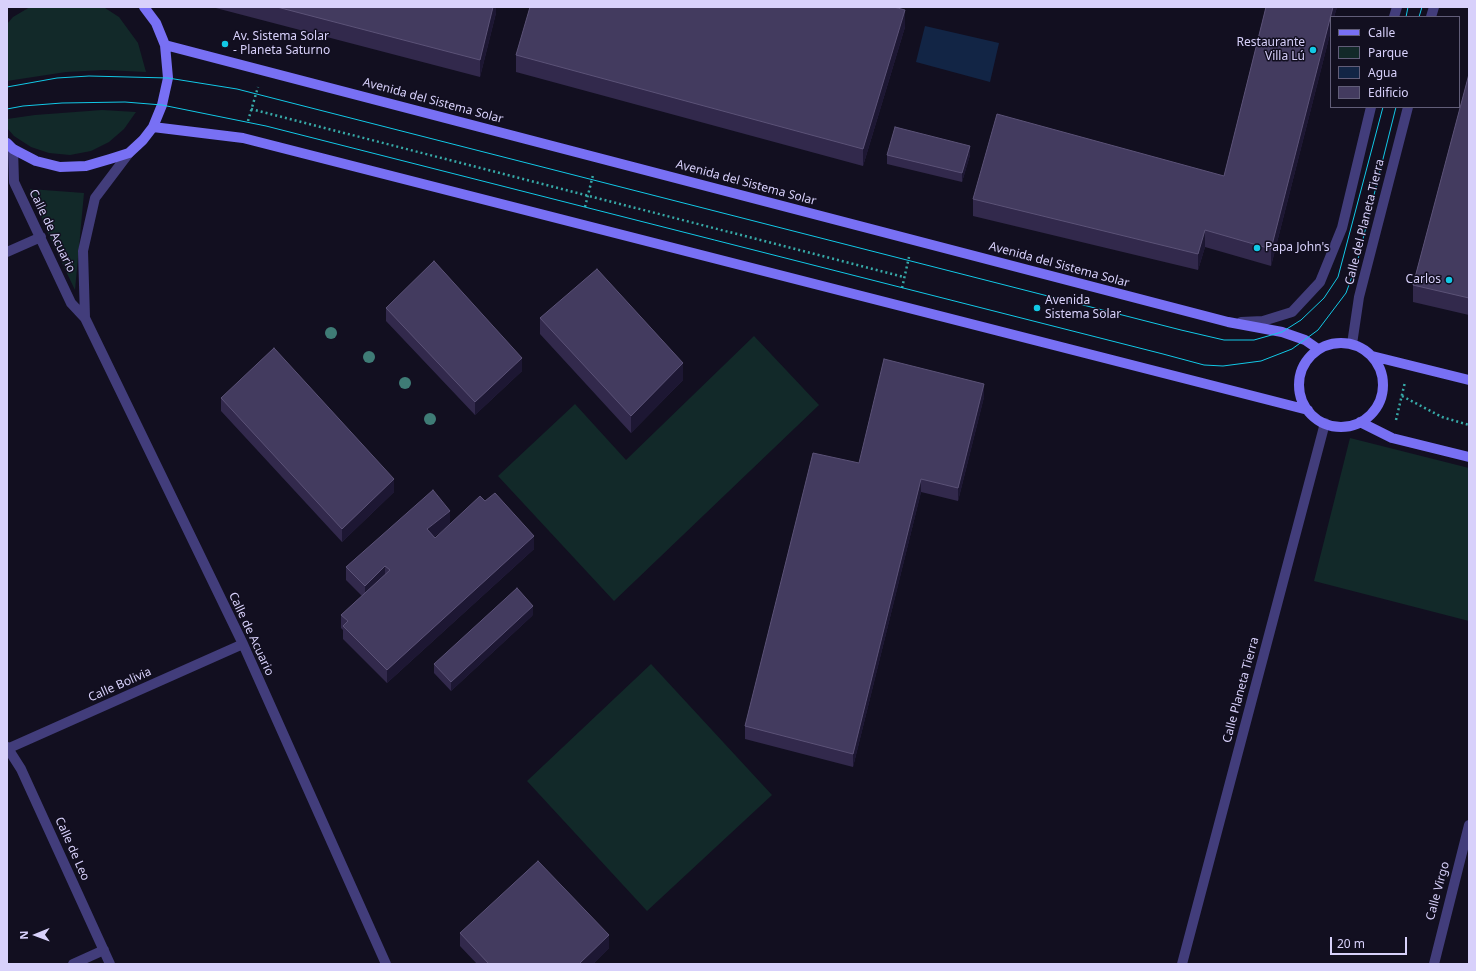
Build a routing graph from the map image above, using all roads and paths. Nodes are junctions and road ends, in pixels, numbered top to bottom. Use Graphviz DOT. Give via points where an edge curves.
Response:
graph roads {
  1 [pos="144,7"];
  2 [pos="165,45"];
  3 [pos="263,70"];
  4 [pos="1371,108"];
  5 [pos="1408,108"];
  6 [pos="251,110"];
  7 [pos="153,127"];
  8 [pos="243,138"];
  9 [pos="10,146"];
  10 [pos="129,153"];
  11 [pos="598,157"];
  12 [pos="587,196"];
  13 [pos="580,224"];
  14 [pos="41,237"];
  15 [pos="913,240"];
  16 [pos="7,252"];
  17 [pos="904,277"];
  18 [pos="898,306"];
  19 [pos="85,318"];
  20 [pos="1228,322"];
  21 [pos="1352,344"];
  22 [pos="1318,349"];
  23 [pos="1372,356"];
  24 [pos="1410,364"];
  25 [pos="1469,380"];
  26 [pos="1402,396"];
  27 [pos="1308,410"];
  28 [pos="1360,422"];
  29 [pos="1325,423"];
  30 [pos="1469,425"];
  31 [pos="1392,438"];
  32 [pos="1469,457"];
  33 [pos="243,644"];
  34 [pos="7,748"];
  35 [pos="1469,825"];
  36 [pos="104,950"];
  37 [pos="73,964"];
  38 [pos="110,964"];
  39 [pos="386,964"];
  40 [pos="1182,964"];
  41 [pos="1434,964"];
  1 -- 2 [label="street" via="156,23"];
  2 -- 3 [label="street, Avenida del Sistema Solar"];
  2 -- 7 [label="street" via="168,78 162,105"];
  3 -- 6 [label="path"];
  3 -- 11 [label="street, Avenida del Sistema Solar"];
  4 -- 20 [label="street, Calle del Planeta Tierra" via="1342,228 1320,282 1292,312 1263,322"];
  5 -- 21 [label="street, Calle del Planeta Tierra" via="1359,298"];
  6 -- 8 [label="path"];
  6 -- 12 [label="path"];
  7 -- 8 [label="street"];
  7 -- 10 [label="street"];
  8 -- 13 [label="street"];
  9 -- 10 [label="street" via="36,161 60,167 86,166"];
  9 -- 14 [label="street, Calle de Acuario" via="14,182"];
  10 -- 19 [label="street, Calle de Acuario" via="95,198 83,251"];
  11 -- 12 [label="path"];
  11 -- 15 [label="street, Avenida del Sistema Solar"];
  12 -- 13 [label="path"];
  12 -- 17 [label="path"];
  13 -- 18 [label="street"];
  14 -- 16 [label="street"];
  14 -- 19 [label="street, Calle de Acuario" via="71,303"];
  15 -- 17 [label="path"];
  15 -- 20 [label="street, Avenida del Sistema Solar"];
  17 -- 18 [label="path"];
  18 -- 27 [label="street"];
  19 -- 33 [label="street, Calle de Acuario"];
  20 -- 22 [label="street, Avenida del Sistema Solar" via="1282,332 1305,340"];
  21 -- 22 [label="street" via="1340,342"];
  21 -- 23 [label="street" via="1363,348"];
  22 -- 27 [label="street" via="1308,358 1300,377 1302,398"];
  23 -- 24 [label="street"];
  23 -- 28 [label="street" via="1383,379 1383,392 1378,405"];
  24 -- 25 [label="street"];
  24 -- 26 [label="path"];
  26 -- 30 [label="path" via="1442,417"];
  26 -- 31 [label="path"];
  27 -- 29 [label="street"];
  28 -- 29 [label="street" via="1349,426"];
  28 -- 31 [label="street"];
  29 -- 40 [label="street, Calle Planeta Tierra"];
  31 -- 32 [label="street"];
  33 -- 34 [label="street, Calle Bolivia"];
  33 -- 39 [label="street, Calle de Acuario"];
  34 -- 36 [label="street, Calle de Leo" via="21,769"];
  35 -- 41 [label="street, Calle Virgo"];
  36 -- 37 [label="street"];
  36 -- 38 [label="street, Calle de Leo"];
}
